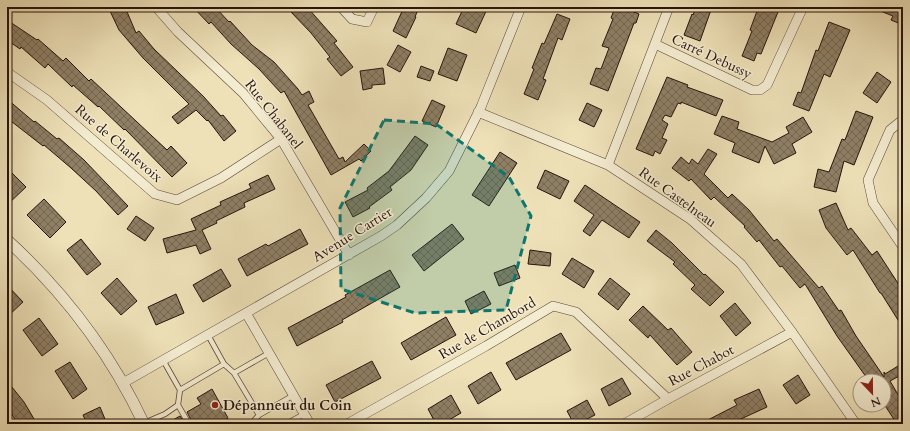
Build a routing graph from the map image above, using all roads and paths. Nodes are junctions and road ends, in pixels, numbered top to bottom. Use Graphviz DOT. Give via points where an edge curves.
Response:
graph roads {
  1 [pos="156,7"];
  2 [pos="341,7"];
  3 [pos="374,7"];
  4 [pos="521,7"];
  5 [pos="670,7"];
  6 [pos="803,7"];
  7 [pos="655,44"];
  8 [pos="7,72"];
  9 [pos="478,112"];
  10 [pos="903,121"];
  11 [pos="280,140"];
  12 [pos="608,165"];
  13 [pos="7,240"];
  14 [pos="903,247"];
  15 [pos="349,255"];
  16 [pos="246,313"];
  17 [pos="792,332"];
  18 [pos="208,335"];
  19 [pos="269,353"];
  20 [pos="163,360"];
  21 [pos="224,364"];
  22 [pos="234,373"];
  23 [pos="123,383"];
  24 [pos="180,390"];
  25 [pos="294,395"];
  26 [pos="668,399"];
  27 [pos="178,405"];
  28 [pos="304,414"];
  29 [pos="259,415"];
  30 [pos="143,424"];
  31 [pos="189,424"];
  32 [pos="251,424"];
  33 [pos="286,424"];
  34 [pos="310,424"];
  35 [pos="347,424"];
  36 [pos="624,424"];
  37 [pos="856,424"];
  1 -- 11 [label="street, Rue Chabanel" via="178,32 243,93"];
  2 -- 3 [label="street" via="352,19 367,22"];
  4 -- 9 [label="street, Avenue Cartier"];
  5 -- 7 [label="street, Carré Debussy"];
  6 -- 7 [label="street, Carré Debussy" via="767,85 760,90 752,90"];
  7 -- 12 [label="street, Carré Debussy"];
  8 -- 11 [label="street, Rue de Charlevoix" via="47,100 155,194 177,200 221,178"];
  9 -- 12 [label="street, Rue Castelneau"];
  9 -- 15 [label="street, Avenue Cartier" via="448,171 426,198 397,225"];
  10 -- 14 [label="street" via="890,130 868,180 873,203"];
  11 -- 15 [label="street, Rue Chabanel"];
  12 -- 17 [label="street, Rue Castelneau" via="690,219 741,264"];
  13 -- 23 [label="street" via="67,302"];
  15 -- 16 [label="street, Avenue Cartier"];
  16 -- 18 [label="street, Avenue Cartier"];
  16 -- 19 [label="street"];
  17 -- 26 [label="street, Rue Chabot"];
  17 -- 37 [label="street, Rue Castelneau"];
  18 -- 20 [label="street, Avenue Cartier"];
  18 -- 21 [label="lane"];
  19 -- 22 [label="lane"];
  19 -- 25 [label="street"];
  20 -- 23 [label="street, Avenue Cartier"];
  20 -- 24 [label="lane"];
  21 -- 22 [label="lane"];
  21 -- 24 [label="lane"];
  22 -- 29 [label="lane"];
  23 -- 30 [label="street"];
  24 -- 27 [label="lane"];
  25 -- 28 [label="street"];
  25 -- 29 [label="lane"];
  26 -- 35 [label="street, Rue de Chambord" via="576,312 553,306"];
  26 -- 36 [label="street, Rue Chabot"];
  27 -- 30 [label="lane"];
  27 -- 31 [label="lane"];
  28 -- 33 [label="lane"];
  28 -- 34 [label="street"];
  29 -- 32 [label="lane"];
}
